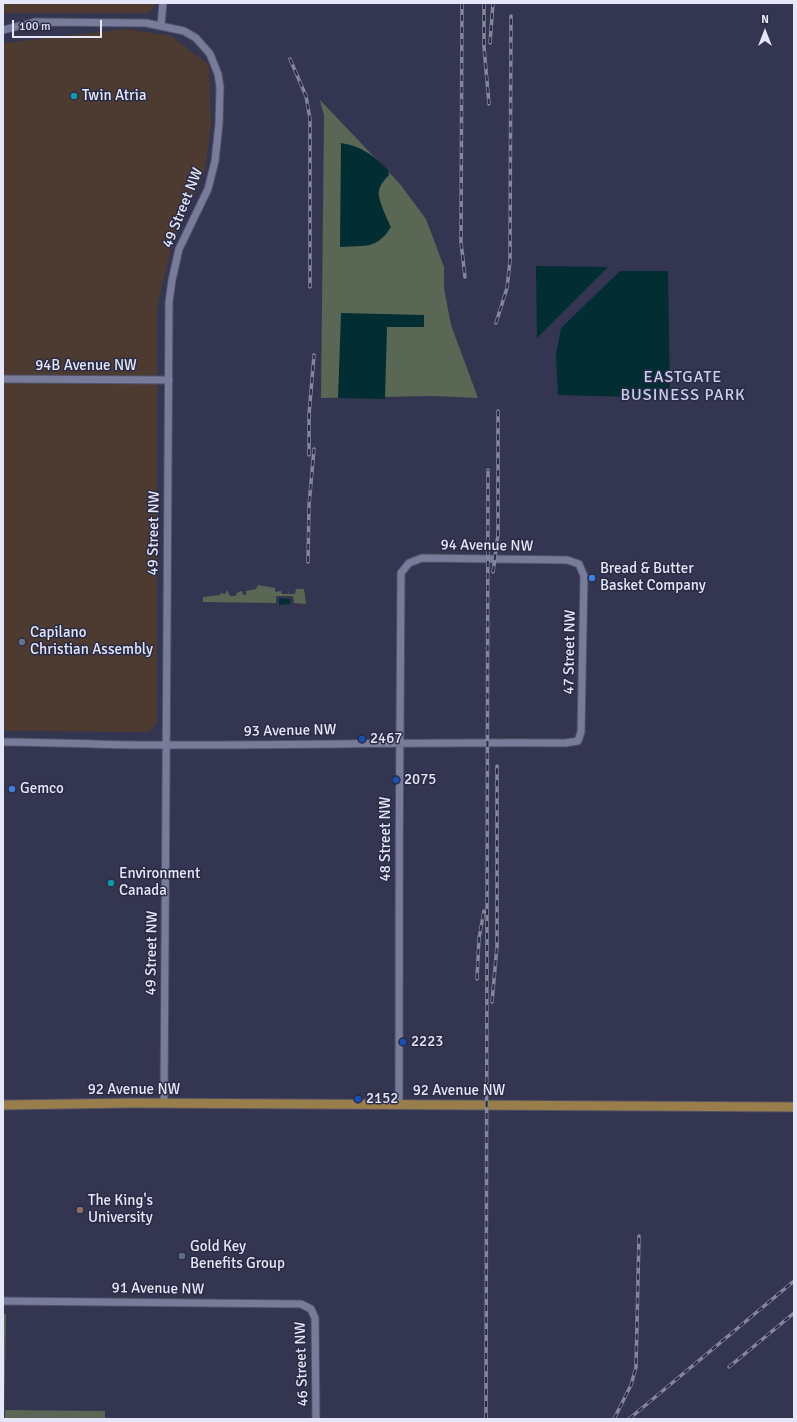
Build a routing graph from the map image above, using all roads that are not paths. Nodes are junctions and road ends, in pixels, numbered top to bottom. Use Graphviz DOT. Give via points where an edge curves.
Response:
graph roads {
  1 [pos="164,3"];
  2 [pos="161,25"];
  3 [pos="3,30"];
  4 [pos="3,379"];
  5 [pos="169,380"];
  6 [pos="579,564"];
  7 [pos="401,574"];
  8 [pos="578,741"];
  9 [pos="3,742"];
  10 [pos="399,743"];
  11 [pos="168,746"];
  12 [pos="164,1103"];
  13 [pos="400,1104"];
  14 [pos="3,1105"];
  15 [pos="794,1107"];
  16 [pos="3,1301"];
  17 [pos="310,1309"];
  18 [pos="316,1419"];
  1 -- 2 [label="street"];
  2 -- 3 [label="street, 49 Street NW" via="135,22 35,22"];
  2 -- 5 [label="street, 49 Street NW" via="184,31 202,43 214,60 220,87 214,169 206,194 179,249 171,284"];
  4 -- 5 [label="street, 94B Avenue NW"];
  5 -- 11 [label="street, 49 Street NW"];
  6 -- 7 [label="street, 94 Avenue NW" via="567,560 422,558 408,563"];
  6 -- 8 [label="street, 47 Street NW" via="584,576 581,732"];
  7 -- 10 [label="street, 48 Street NW"];
  8 -- 10 [label="street, 93 Avenue NW"];
  9 -- 11 [label="street, 93 Avenue NW"];
  10 -- 11 [label="street, 93 Avenue NW"];
  10 -- 13 [label="street, 48 Street NW"];
  11 -- 12 [label="street, 49 Street NW"];
  12 -- 13 [label="main road, 92 Avenue NW"];
  12 -- 14 [label="main road, 92 Avenue NW"];
  13 -- 15 [label="main road, 92 Avenue NW"];
  16 -- 17 [label="street, 91 Avenue NW" via="301,1304"];
  17 -- 18 [label="street, 46 Street NW" via="315,1318"];
}
